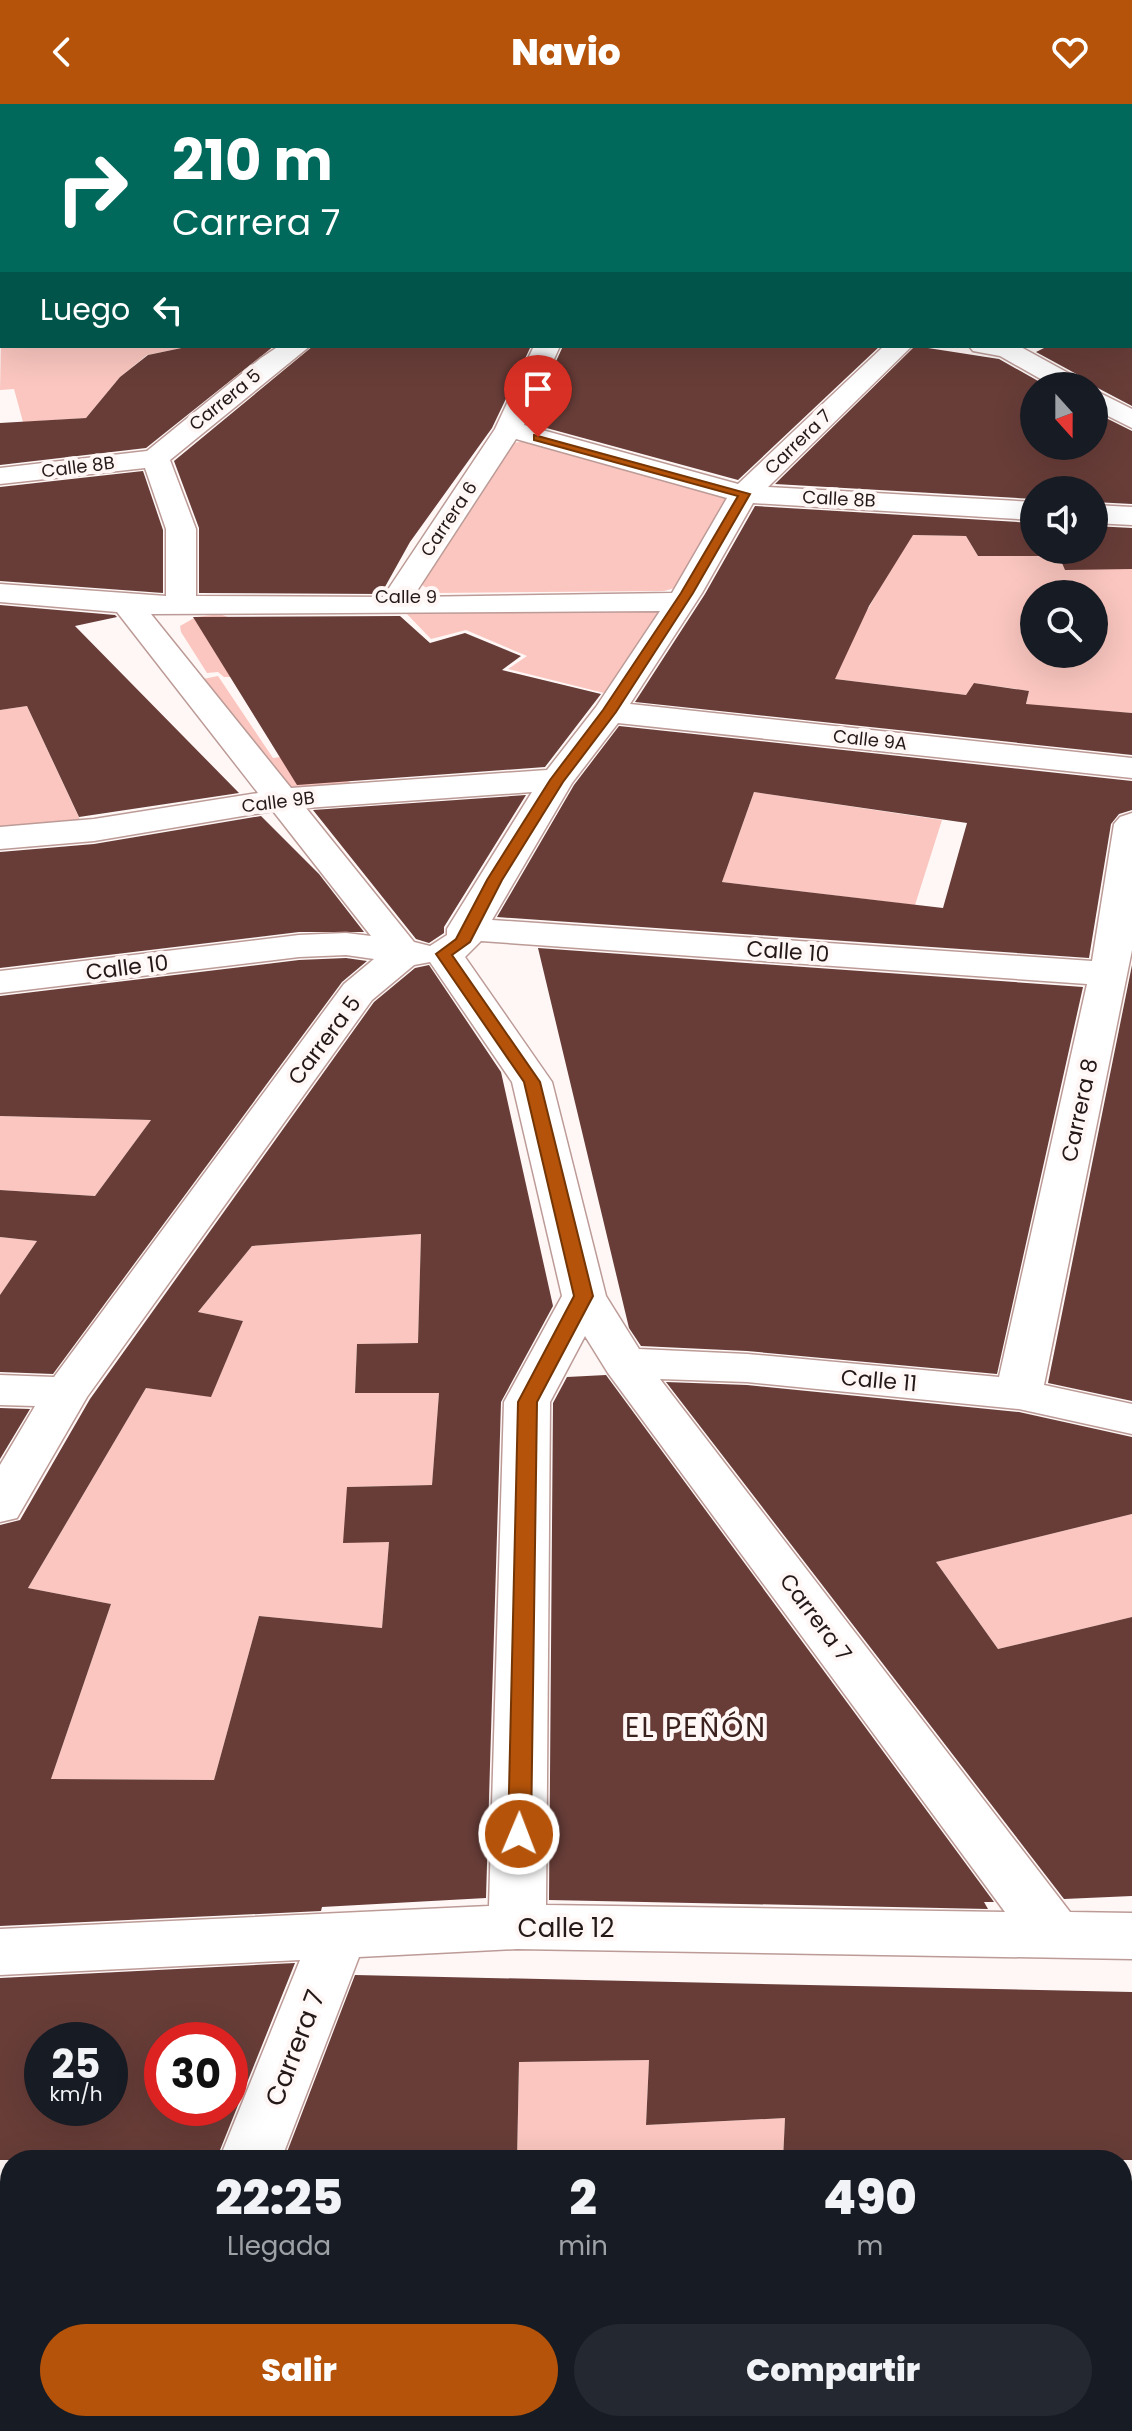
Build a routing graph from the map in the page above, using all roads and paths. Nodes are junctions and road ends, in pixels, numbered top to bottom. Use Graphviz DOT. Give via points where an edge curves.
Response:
graph roads {
  1 [pos="294,348"];
  2 [pos="546,348"];
  3 [pos="897,348"];
  4 [pos="1001,348"];
  5 [pos="1046,372"];
  6 [pos="1108,406"];
  7 [pos="1132,420"];
  8 [pos="509,429"];
  9 [pos="155,458"];
  10 [pos="0,476"];
  11 [pos="744,494"];
  12 [pos="1020,510"];
  13 [pos="1108,515"];
  14 [pos="1132,516"];
  15 [pos="0,593"];
  16 [pos="181,597"];
  17 [pos="684,598"];
  18 [pos="125,602"];
  19 [pos="399,602"];
  20 [pos="609,712"];
  21 [pos="1132,768"];
  22 [pos="557,780"];
  23 [pos="284,799"];
  24 [pos="1132,824"];
  25 [pos="0,838"];
  26 [pos="438,946"];
  27 [pos="1119,953"];
  28 [pos="0,982"];
  29 [pos="584,1296"];
  30 [pos="624,1363"];
  31 [pos="0,1390"];
  32 [pos="67,1392"];
  33 [pos="1019,1394"];
  34 [pos="1132,1419"];
  35 [pos="0,1506"];
  36 [pos="517,1927"];
  37 [pos="1054,1934"];
  38 [pos="339,1935"];
  39 [pos="1132,1936"];
  40 [pos="0,1952"];
  41 [pos="254,2150"];
  1 -- 9 [label="street, Carrera 5"];
  2 -- 8 [label="street, Carrera 6"];
  3 -- 11 [label="street, Carrera 7"];
  4 -- 5 [label="street"];
  6 -- 7 [label="street"];
  8 -- 11 [label="street, Calle 8B"];
  8 -- 19 [label="street, Carrera 6"];
  9 -- 10 [label="street, Calle 8B"];
  9 -- 16 [label="street" via="181,529"];
  11 -- 12 [label="street, Calle 8B"];
  11 -- 17 [label="street, Carrera 7"];
  13 -- 14 [label="street"];
  15 -- 18 [label="street, Calle 9"];
  16 -- 18 [label="street, Calle 9"];
  16 -- 19 [label="street, Calle 9"];
  17 -- 19 [label="street, Calle 9"];
  17 -- 20 [label="street, Carrera 7"];
  18 -- 19 [label="street, Calle 9"];
  18 -- 23 [label="street"];
  20 -- 21 [label="street, Calle 9A"];
  20 -- 22 [label="street, Carrera 7"];
  22 -- 23 [label="street, Calle 9B"];
  22 -- 26 [label="street, Carrera 7"];
  23 -- 25 [label="street, Calle 9B" via="94,830"];
  23 -- 26 [label="street"];
  24 -- 27 [label="street, Carrera 8"];
  26 -- 27 [label="street, Calle 10"];
  26 -- 28 [label="street, Calle 10" via="299,946"];
  26 -- 29 [label="street, Carrera 7" via="532,1082"];
  26 -- 32 [label="street, Carrera 5" via="358,992"];
  27 -- 33 [label="street, Carrera 8"];
  29 -- 30 [label="street, Carrera 7"];
  29 -- 36 [label="street" via="527,1402"];
  30 -- 33 [label="street, Calle 11" via="747,1368"];
  30 -- 37 [label="street, Carrera 7"];
  31 -- 32 [label="street"];
  32 -- 35 [label="street, Carrera 5"];
  33 -- 34 [label="street, Calle 11"];
  36 -- 37 [label="street, Calle 12"];
  36 -- 38 [label="street, Calle 12"];
  37 -- 39 [label="street, Calle 12"];
  38 -- 40 [label="street, Calle 12"];
  38 -- 41 [label="street, Carrera 7"];
}
